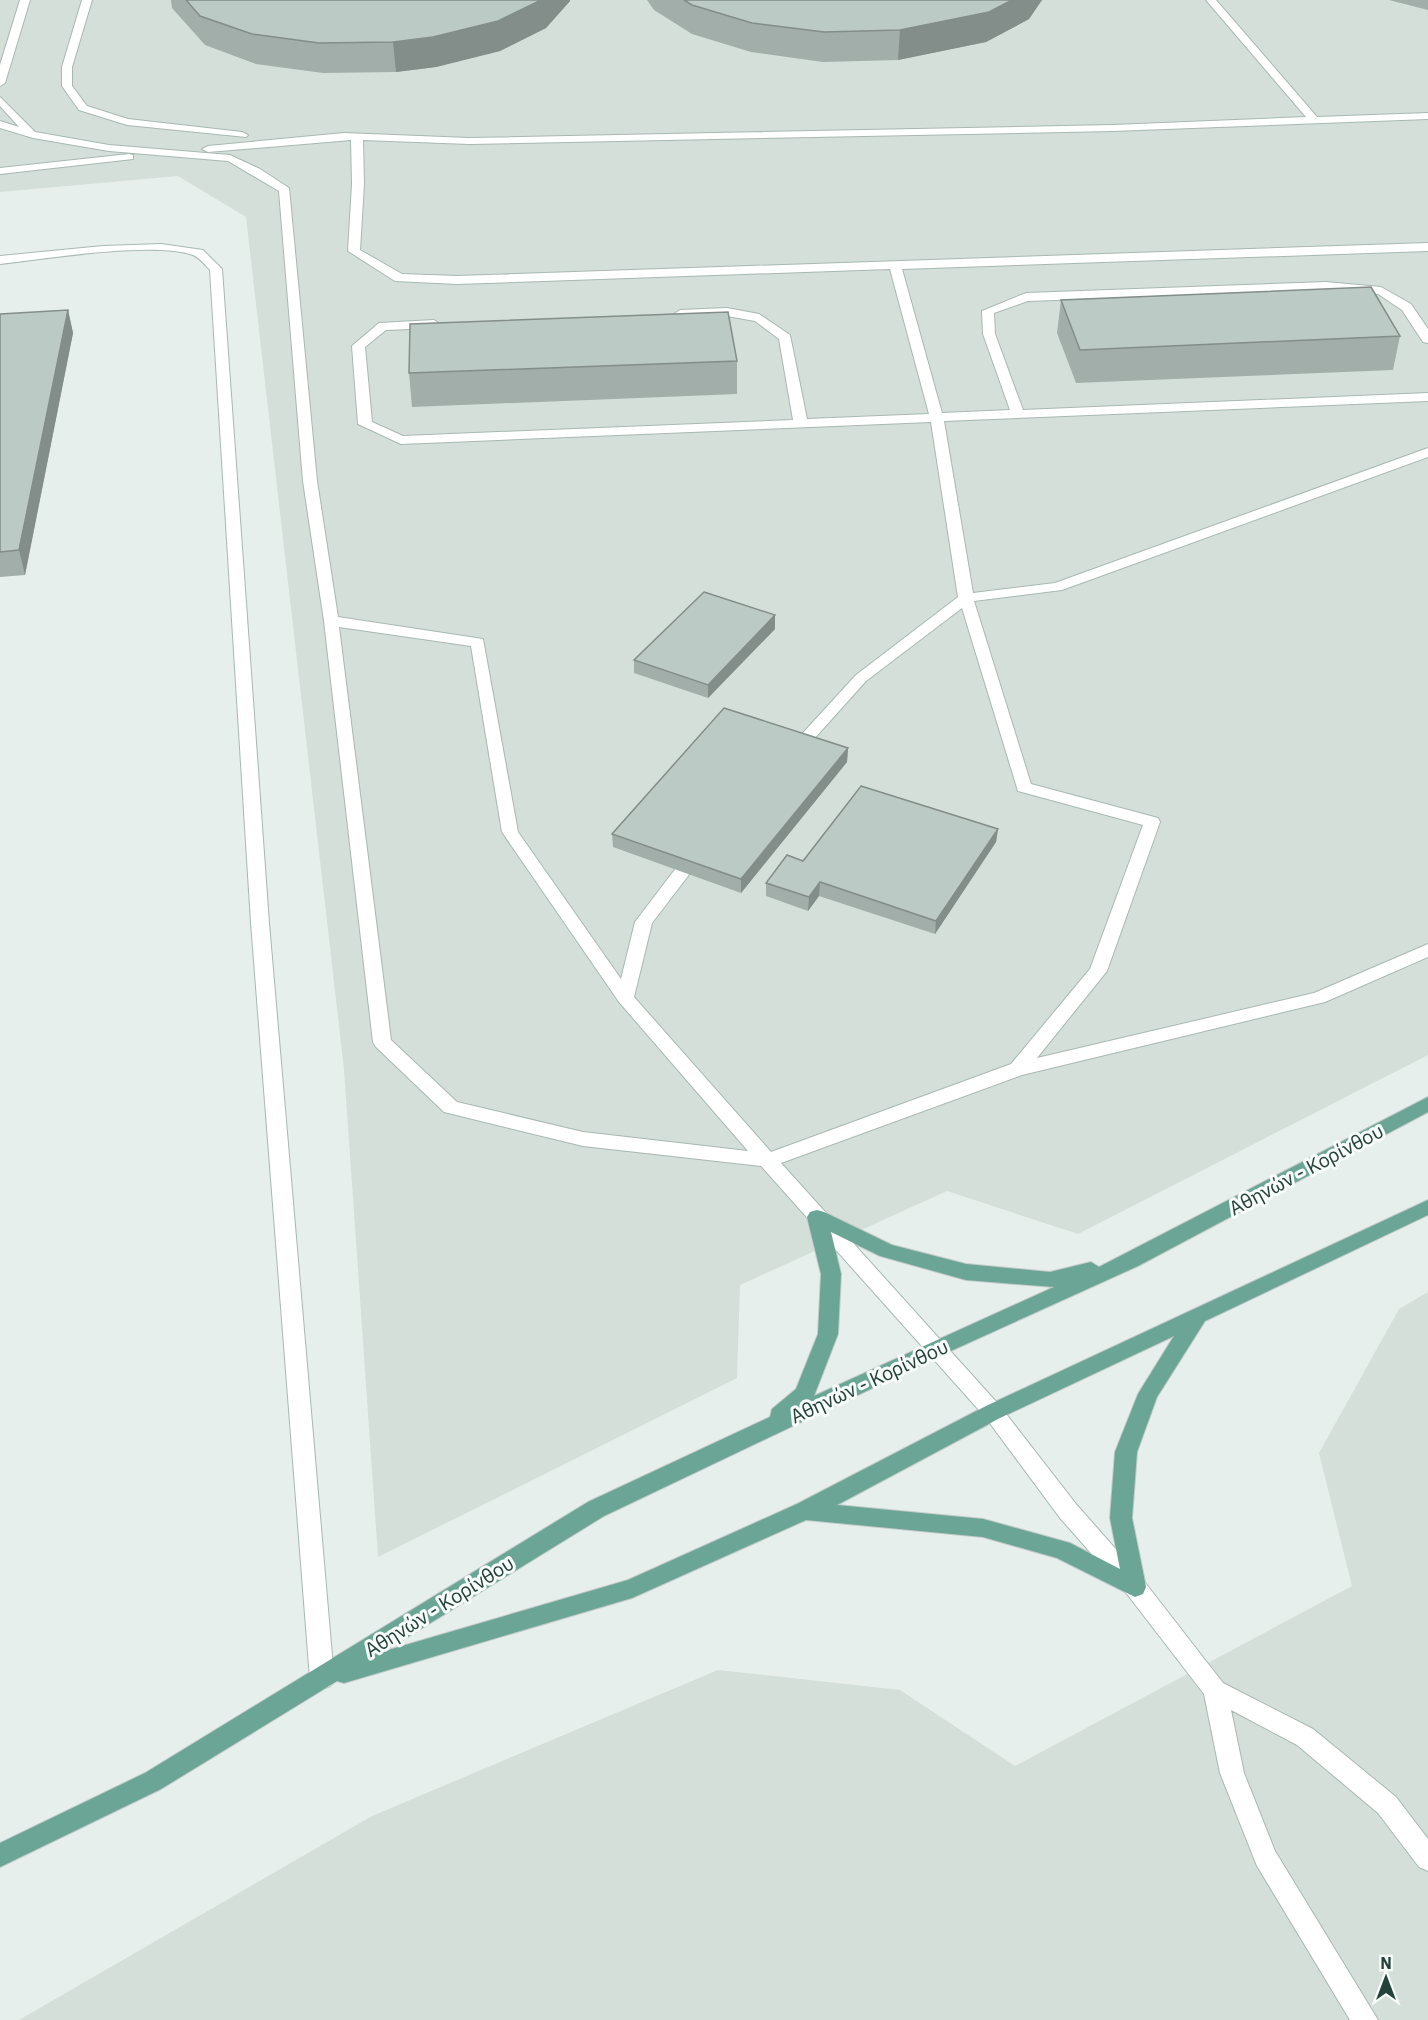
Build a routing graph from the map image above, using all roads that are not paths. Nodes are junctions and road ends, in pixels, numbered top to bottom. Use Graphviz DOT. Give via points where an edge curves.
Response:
graph roads {
  1 [pos="25,0"];
  2 [pos="87,0"];
  3 [pos="1210,0"];
  4 [pos="0,83"];
  5 [pos="0,100"];
  6 [pos="1428,116"];
  7 [pos="1315,121"];
  8 [pos="0,124"];
  9 [pos="33,135"];
  10 [pos="357,136"];
  11 [pos="166,153"];
  12 [pos="0,171"];
  13 [pos="1428,248"];
  14 [pos="0,260"];
  15 [pos="895,266"];
  16 [pos="668,314"];
  17 [pos="442,324"];
  18 [pos="1428,339"];
  19 [pos="1428,397"];
  20 [pos="1019,416"];
  21 [pos="937,419"];
  22 [pos="801,424"];
  23 [pos="1428,452"];
  24 [pos="966,598"];
  25 [pos="331,621"];
  26 [pos="799,746"];
  27 [pos="682,872"];
  28 [pos="1428,950"];
  29 [pos="625,998"];
  30 [pos="1018,1069"];
  31 [pos="1428,1104"];
  32 [pos="769,1161"];
  33 [pos="1428,1207"];
  34 [pos="817,1217"];
  35 [pos="1131,1261"];
  36 [pos="1196,1319"];
  37 [pos="938,1348"];
  38 [pos="993,1413"];
  39 [pos="757,1433"];
  40 [pos="805,1511"];
  41 [pos="1134,1587"];
  42 [pos="322,1679"];
  43 [pos="1215,1690"];
  44 [pos="0,1855"];
  45 [pos="1428,1859"];
  46 [pos="1365,2020"];
  1 -- 4 [label="street"];
  2 -- 10 [label="street" via="67,67 67,86 83,108 127,122 222,135"];
  3 -- 7 [label="street"];
  5 -- 9 [label="street"];
  6 -- 7 [label="street"];
  7 -- 10 [label="street" via="481,141"];
  8 -- 9 [label="street"];
  9 -- 11 [label="street"];
  10 -- 11 [label="street"];
  10 -- 15 [label="street" via="354,251 399,278 457,280"];
  11 -- 12 [label="street"];
  11 -- 25 [label="street" via="230,158 285,190 310,481"];
  13 -- 15 [label="street"];
  14 -- 42 [label="street" via="165,248 199,253 216,269 260,923"];
  15 -- 21 [label="street"];
  16 -- 22 [label="street" via="728,312 759,318 784,338"];
  17 -- 22 [label="street" via="383,326 358,346 365,424 401,440"];
  18 -- 20 [label="street" via="1407,307 1381,291 1326,286 1026,297 988,311 988,334"];
  19 -- 20 [label="street"];
  20 -- 21 [label="street"];
  21 -- 22 [label="street"];
  21 -- 24 [label="street"];
  23 -- 24 [label="street" via="1057,587"];
  24 -- 26 [label="street" via="861,678"];
  24 -- 30 [label="street" via="1024,787 1152,822 1098,971"];
  25 -- 29 [label="street" via="478,642 510,832"];
  25 -- 32 [label="street" via="382,1042 451,1107 583,1139"];
  27 -- 29 [label="street" via="644,922"];
  28 -- 30 [label="street" via="1319,999"];
  29 -- 32 [label="street"];
  30 -- 32 [label="street"];
  31 -- 35 [label="main road, Αθηνών - Κορίνθου"];
  32 -- 34 [label="street"];
  33 -- 36 [label="main road, Αθηνών - Κορίνθου"];
  34 -- 35 [label="main road" via="887,1251 966,1272 1050,1280"];
  34 -- 37 [label="street"];
  34 -- 39 [label="main road" via="831,1274 828,1334 805,1394"];
  35 -- 37 [label="main road, Αθηνών - Κορίνθου"];
  36 -- 38 [label="main road, Αθηνών - Κορίνθου"];
  36 -- 41 [label="main road" via="1148,1394 1126,1452 1121,1518"];
  37 -- 38 [label="street"];
  37 -- 39 [label="main road, Αθηνών - Κορίνθου"];
  38 -- 40 [label="main road, Αθηνών - Κορίνθου"];
  38 -- 41 [label="street" via="1068,1511"];
  39 -- 42 [label="main road, Αθηνών - Κορίνθου" via="596,1509"];
  40 -- 41 [label="main road" via="983,1528 1062,1550"];
  40 -- 42 [label="main road, Αθηνών - Κορίνθου" via="632,1588"];
  41 -- 43 [label="street"];
  42 -- 44 [label="main road, Αθηνών - Κορίνθου" via="153,1781"];
  43 -- 45 [label="street" via="1305,1737 1387,1805"];
  43 -- 46 [label="street" via="1232,1773 1266,1858"];
}
